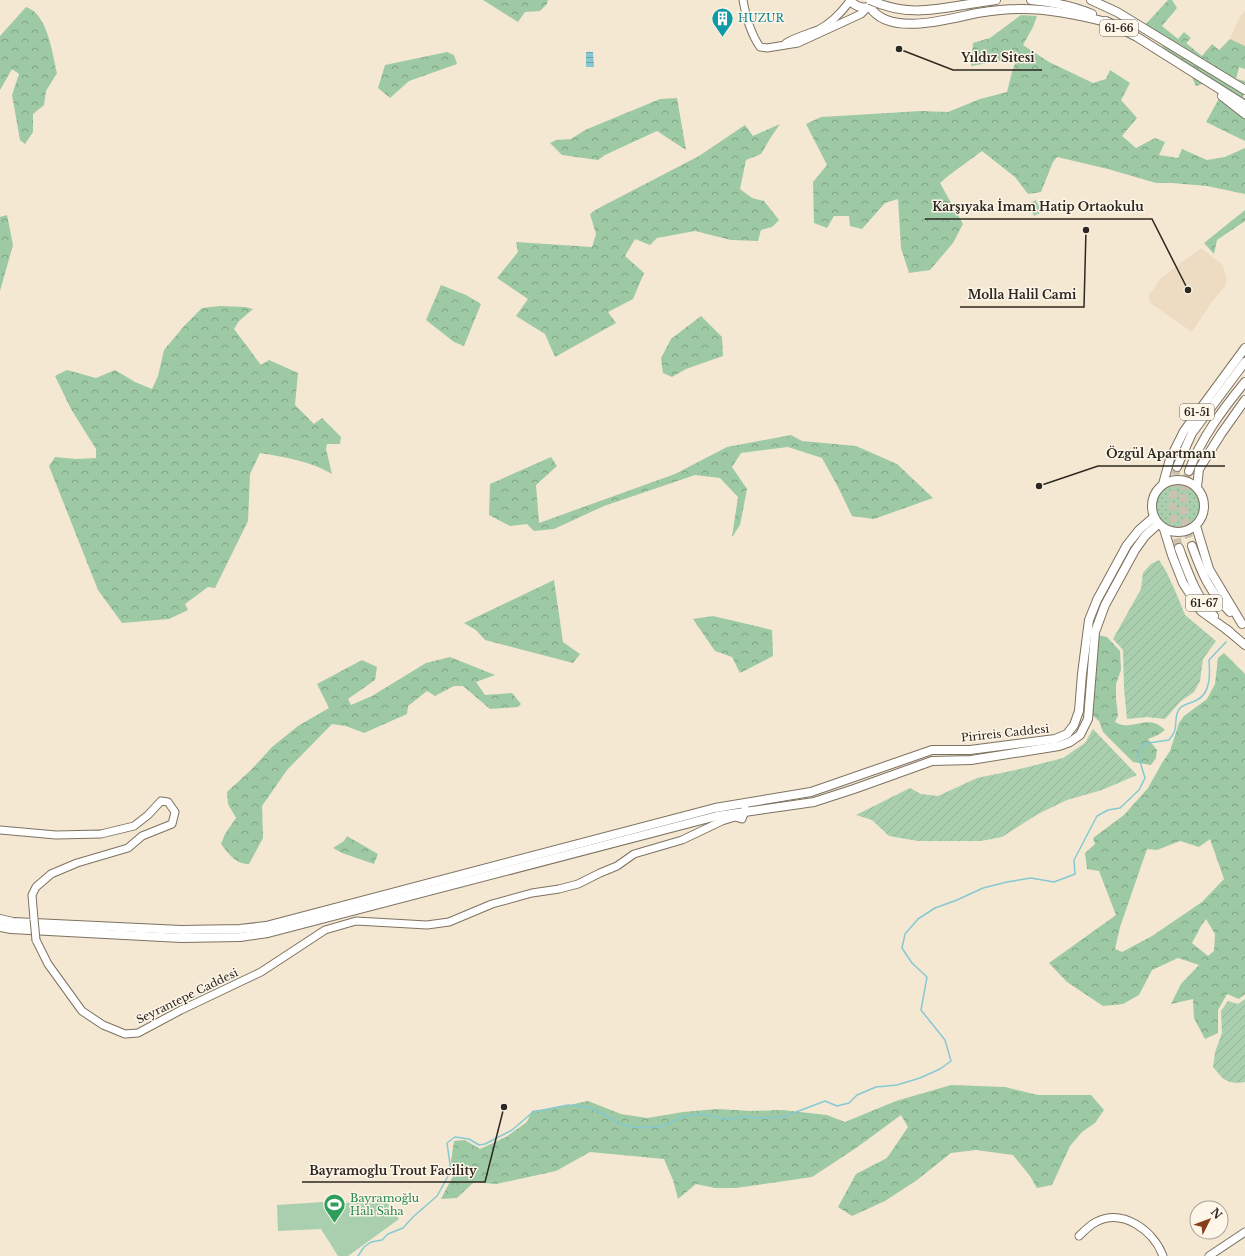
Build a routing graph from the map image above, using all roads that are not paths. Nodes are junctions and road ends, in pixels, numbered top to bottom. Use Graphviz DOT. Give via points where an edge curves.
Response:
graph roads {
  1 [pos="743,0"];
  2 [pos="850,0"];
  3 [pos="878,0"];
  4 [pos="996,0"];
  5 [pos="1031,0"];
  6 [pos="1091,0"];
  7 [pos="1101,0"];
  8 [pos="869,5"];
  9 [pos="1110,23"];
  10 [pos="1144,28"];
  11 [pos="784,44"];
  12 [pos="1206,67"];
  13 [pos="1198,76"];
  14 [pos="1245,86"];
  15 [pos="1245,90"];
  16 [pos="1245,105"];
  17 [pos="1245,114"];
  18 [pos="1245,348"];
  19 [pos="1245,362"];
  20 [pos="1245,382"];
  21 [pos="1245,400"];
  22 [pos="1177,467"];
  23 [pos="1189,471"];
  24 [pos="1163,484"];
  25 [pos="1197,488"];
  26 [pos="1159,523"];
  27 [pos="1197,530"];
  28 [pos="1192,546"];
  29 [pos="1179,548"];
  30 [pos="1243,626"];
  31 [pos="1230,632"];
  32 [pos="1245,646"];
  33 [pos="745,808"];
  34 [pos="0,830"];
  35 [pos="0,919"];
  36 [pos="0,927"];
  37 [pos="1245,1232"];
  38 [pos="1079,1236"];
  39 [pos="1163,1256"];
  40 [pos="1210,1256"];
  1 -- 11 [label="street" via="754,40 760,47"];
  2 -- 8 [label="main road, 61-66" via="859,7"];
  2 -- 11 [label="street" via="832,22"];
  3 -- 8 [label="main road"];
  4 -- 8 [label="main road, 61-66, bridge" via="928,11"];
  5 -- 9 [label="main road, 61-66" via="1056,2"];
  6 -- 10 [label="main road, 61-66" via="1118,12"];
  7 -- 10 [label="main road, 61-66"];
  8 -- 9 [label="main road, 61-66" via="875,13 887,20 904,23 922,23 1017,9 1075,14"];
  8 -- 11 [label="street" via="861,14 798,43"];
  9 -- 13 [label="main road, 61-66"];
  10 -- 12 [label="main road, 61-66"];
  12 -- 14 [label="main road, 61-66"];
  12 -- 15 [label="main road, 61-66"];
  13 -- 16 [label="main road, 61-66"];
  13 -- 17 [label="main road, 61-66"];
  18 -- 24 [label="main road, 61-51" via="1184,431 1170,459"];
  19 -- 22 [label="main road, 61-51" via="1192,433"];
  20 -- 23 [label="main road" via="1203,440"];
  21 -- 25 [label="main road, 61-51" via="1199,469"];
  24 -- 25 [label="main road" via="1171,480 1180,480 1189,482"];
  24 -- 26 [label="main road, 61-51" via="1152,499 1152,508"];
  25 -- 27 [label="main road" via="1205,504"];
  26 -- 27 [label="main road" via="1172,532"];
  26 -- 31 [label="main road, 61-67" via="1183,584 1201,611"];
  26 -- 33 [label="main road, Pirireis Caddesi" via="1135,550 1105,605 1095,632 1088,719 1080,735 1070,742 971,760 932,761 814,802"];
  27 -- 30 [label="main road, 61-67" via="1209,569"];
  28 -- 30 [label="main road, 61-67" via="1202,574 1218,600"];
  29 -- 31 [label="main road, 61-67" via="1191,580 1207,609"];
  31 -- 32 [label="main road, 61-67"];
  33 -- 34 [label="street, Seyrantepe Caddesi, bridge" via="742,819 735,817 722,821 682,840 634,854 617,866 578,884 499,902 449,922 427,925 356,921 325,930 261,972 138,1032 125,1034 82,1011 48,964 36,940 32,895 36,887 52,874 77,863 128,848 142,836 172,824 175,812 168,802 161,800 134,826 101,834 56,835"];
  33 -- 35 [label="main road" via="715,808 266,926 240,930 181,930 12,922"];
  33 -- 36 [label="main road" via="268,933 240,937 181,938"];
  37 -- 40 [label="street"];
  38 -- 39 [label="street" via="1096,1222 1117,1218 1149,1232"];
}
